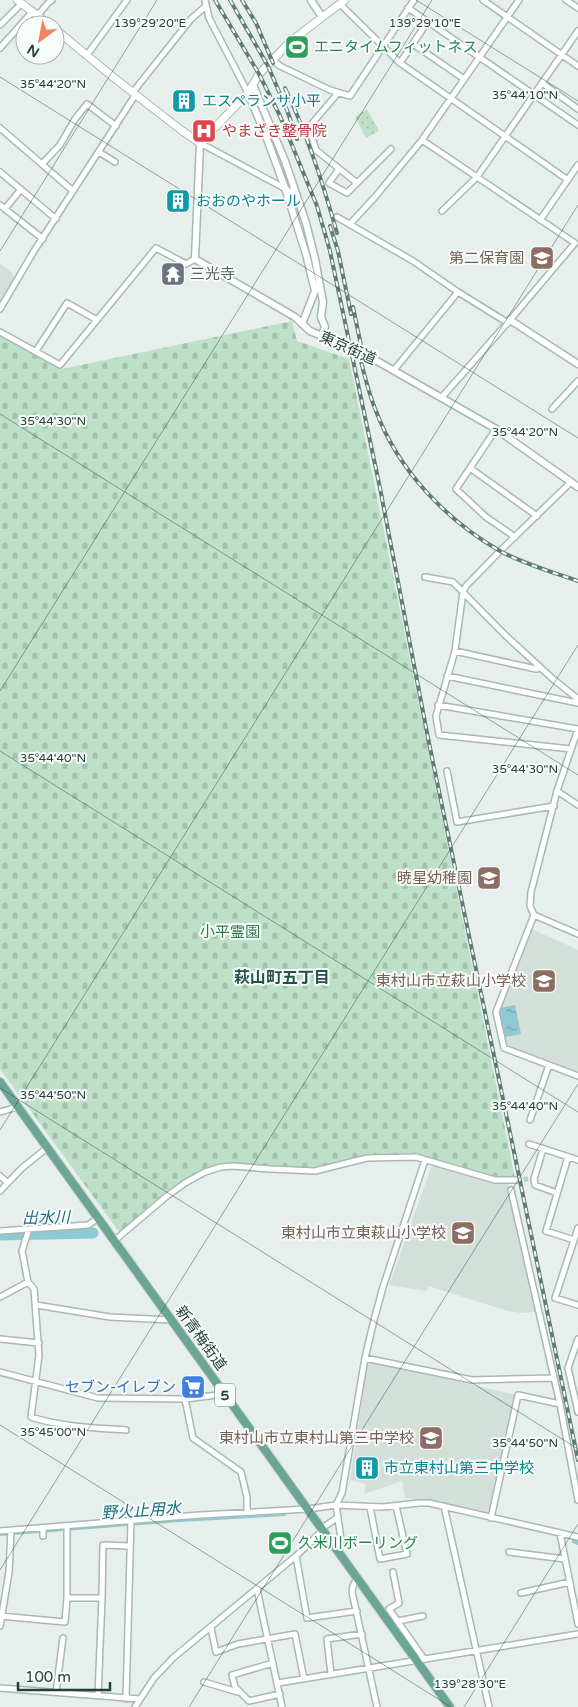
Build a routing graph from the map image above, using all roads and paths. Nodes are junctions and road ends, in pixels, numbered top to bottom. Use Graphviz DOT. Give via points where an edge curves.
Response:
graph roads {
  1 [pos="52,0"];
  2 [pos="312,0"];
  3 [pos="414,0"];
  4 [pos="483,0"];
  5 [pos="518,0"];
  6 [pos="566,0"];
  7 [pos="124,1"];
  8 [pos="20,2"];
  9 [pos="343,2"];
  10 [pos="205,3"];
  11 [pos="408,8"];
  12 [pos="578,8"];
  13 [pos="36,13"];
  14 [pos="38,15"];
  15 [pos="507,16"];
  16 [pos="322,19"];
  17 [pos="428,21"];
  18 [pos="0,25"];
  19 [pos="578,31"];
  20 [pos="65,37"];
  21 [pos="413,44"];
  22 [pos="382,47"];
  23 [pos="0,48"];
  24 [pos="87,54"];
  25 [pos="562,55"];
  26 [pos="480,57"];
  27 [pos="274,60"];
  28 [pos="400,64"];
  29 [pos="578,66"];
  30 [pos="464,79"];
  31 [pos="542,83"];
  32 [pos="253,85"];
  33 [pos="134,93"];
  34 [pos="248,93"];
  35 [pos="338,93"];
  36 [pos="534,94"];
  37 [pos="450,99"];
  38 [pos="578,109"];
  39 [pos="578,125"];
  40 [pos="116,126"];
  41 [pos="0,128"];
  42 [pos="505,137"];
  43 [pos="422,140"];
  44 [pos="200,143"];
  45 [pos="391,149"];
  46 [pos="99,152"];
  47 [pos="115,162"];
  48 [pos="42,164"];
  49 [pos="578,165"];
  50 [pos="339,168"];
  51 [pos="0,172"];
  52 [pos="477,177"];
  53 [pos="568,180"];
  54 [pos="357,183"];
  55 [pos="285,188"];
  56 [pos="20,189"];
  57 [pos="73,192"];
  58 [pos="297,195"];
  59 [pos="2,207"];
  60 [pos="442,211"];
  61 [pos="337,217"];
  62 [pos="56,219"];
  63 [pos="540,220"];
  64 [pos="350,224"];
  65 [pos="43,239"];
  66 [pos="195,259"];
  67 [pos="458,292"];
  68 [pos="0,309"];
  69 [pos="98,320"];
  70 [pos="509,321"];
  71 [pos="302,324"];
  72 [pos="0,332"];
  73 [pos="322,337"];
  74 [pos="36,351"];
  75 [pos="578,364"];
  76 [pos="394,370"];
  77 [pos="578,381"];
  78 [pos="442,397"];
  79 [pos="552,409"];
  80 [pos="496,429"];
  81 [pos="470,468"];
  82 [pos="571,482"];
  83 [pos="578,487"];
  84 [pos="536,516"];
  85 [pos="515,537"];
  86 [pos="425,577"];
  87 [pos="463,592"];
  88 [pos="454,651"];
  89 [pos="540,668"];
  90 [pos="447,676"];
  91 [pos="578,701"];
  92 [pos="438,705"];
  93 [pos="578,729"];
  94 [pos="571,749"];
  95 [pos="447,771"];
  96 [pos="557,791"];
  97 [pos="578,805"];
  98 [pos="554,806"];
  99 [pos="534,915"];
  100 [pos="578,934"];
  101 [pos="549,1065"];
  102 [pos="578,1076"];
  103 [pos="0,1082"];
  104 [pos="18,1107"];
  105 [pos="0,1112"];
  106 [pos="530,1120"];
  107 [pos="529,1144"];
  108 [pos="47,1148"];
  109 [pos="543,1149"];
  110 [pos="568,1157"];
  111 [pos="425,1160"];
  112 [pos="578,1160"];
  113 [pos="0,1176"];
  114 [pos="516,1180"];
  115 [pos="7,1182"];
  116 [pos="511,1190"];
  117 [pos="0,1191"];
  118 [pos="557,1193"];
  119 [pos="98,1218"];
  120 [pos="578,1229"];
  121 [pos="29,1230"];
  122 [pos="0,1231"];
  123 [pos="115,1240"];
  124 [pos="574,1240"];
  125 [pos="28,1282"];
  126 [pos="0,1297"];
  127 [pos="36,1305"];
  128 [pos="578,1305"];
  129 [pos="171,1320"];
  130 [pos="0,1339"];
  131 [pos="578,1339"];
  132 [pos="38,1343"];
  133 [pos="365,1358"];
  134 [pos="0,1372"];
  135 [pos="554,1378"];
  136 [pos="35,1381"];
  137 [pos="225,1394"];
  138 [pos="185,1399"];
  139 [pos="560,1404"];
  140 [pos="578,1412"];
  141 [pos="126,1430"];
  142 [pos="578,1500"];
  143 [pos="336,1505"];
  144 [pos="396,1506"];
  145 [pos="444,1506"];
  146 [pos="370,1507"];
  147 [pos="308,1509"];
  148 [pos="247,1512"];
  149 [pos="338,1517"];
  150 [pos="491,1518"];
  151 [pos="131,1523"];
  152 [pos="68,1526"];
  153 [pos="43,1528"];
  154 [pos="322,1530"];
  155 [pos="0,1531"];
  156 [pos="11,1533"];
  157 [pos="560,1533"];
  158 [pos="43,1536"];
  159 [pos="578,1537"];
  160 [pos="130,1546"];
  161 [pos="339,1552"];
  162 [pos="509,1552"];
  163 [pos="296,1556"];
  164 [pos="565,1559"];
  165 [pos="394,1572"];
  166 [pos="357,1578"];
  167 [pos="570,1582"];
  168 [pos="257,1589"];
  169 [pos="520,1593"];
  170 [pos="67,1598"];
  171 [pos="102,1598"];
  172 [pos="357,1611"];
  173 [pos="1,1616"];
  174 [pos="423,1616"];
  175 [pos="398,1621"];
  176 [pos="578,1624"];
  177 [pos="0,1626"];
  178 [pos="210,1628"];
  179 [pos="362,1634"];
  180 [pos="578,1634"];
  181 [pos="63,1638"];
  182 [pos="268,1638"];
  183 [pos="476,1650"];
  184 [pos="420,1660"];
  185 [pos="273,1663"];
  186 [pos="369,1668"];
  187 [pos="331,1674"];
  188 [pos="304,1679"];
  189 [pos="204,1682"];
  190 [pos="278,1684"];
  191 [pos="0,1688"];
  192 [pos="56,1692"];
  193 [pos="241,1693"];
  194 [pos="280,1694"];
  195 [pos="98,1696"];
  196 [pos="126,1698"];
  197 [pos="140,1700"];
  198 [pos="135,1707"];
  199 [pos="282,1707"];
  200 [pos="378,1707"];
  201 [pos="450,1707"];
  202 [pos="489,1707"];
  1 -- 13 [label="street"];
  2 -- 16 [label="street"];
  3 -- 11 [label="street"];
  4 -- 15 [label="street"];
  5 -- 15 [label="street"];
  6 -- 12 [label="street"];
  7 -- 24 [label="street"];
  8 -- 13 [label="main road"];
  8 -- 18 [label="street"];
  9 -- 16 [label="main road"];
  9 -- 22 [label="street"];
  10 -- 33 [label="street"];
  10 -- 34 [label="street" via="209,18"];
  11 -- 17 [label="street"];
  11 -- 22 [label="street"];
  13 -- 14 [label="main road"];
  13 -- 23 [label="street"];
  15 -- 25 [label="street"];
  15 -- 26 [label="street"];
  16 -- 27 [label="main road" via="291,41"];
  17 -- 21 [label="street"];
  17 -- 26 [label="street"];
  19 -- 25 [label="street"];
  20 -- 24 [label="main road"];
  21 -- 28 [label="street"];
  21 -- 30 [label="street"];
  22 -- 28 [label="street"];
  22 -- 35 [label="street" via="350,96"];
  24 -- 33 [label="main road"];
  25 -- 29 [label="street"];
  25 -- 31 [label="street"];
  26 -- 30 [label="street"];
  26 -- 36 [label="street"];
  27 -- 32 [label="main road"];
  27 -- 35 [label="street" via="280,66"];
  28 -- 37 [label="street"];
  30 -- 37 [label="street"];
  31 -- 36 [label="street"];
  31 -- 38 [label="street"];
  32 -- 34 [label="main road"];
  32 -- 58 [label="street"];
  33 -- 40 [label="street"];
  33 -- 44 [label="main road"];
  34 -- 44 [label="main road"];
  34 -- 55 [label="street"];
  35 -- 50 [label="street" via="309,127 316,150"];
  36 -- 39 [label="street"];
  36 -- 42 [label="street"];
  37 -- 42 [label="street"];
  37 -- 43 [label="street"];
  40 -- 46 [label="street"];
  40 -- 48 [label="street" via="88,104 60,145"];
  41 -- 48 [label="street"];
  42 -- 52 [label="street"];
  42 -- 53 [label="street"];
  43 -- 52 [label="street"];
  43 -- 64 [label="street"];
  44 -- 55 [label="street"];
  44 -- 66 [label="street"];
  45 -- 54 [label="street"];
  46 -- 47 [label="street"];
  46 -- 57 [label="street"];
  48 -- 57 [label="street"];
  49 -- 53 [label="street"];
  50 -- 54 [label="street"];
  50 -- 54 [label="street" via="329,183 347,193"];
  51 -- 56 [label="street"];
  52 -- 60 [label="street"];
  52 -- 63 [label="street"];
  53 -- 63 [label="street"];
  55 -- 58 [label="street"];
  55 -- 71 [label="street" via="315,291"];
  56 -- 59 [label="street"];
  56 -- 62 [label="street"];
  57 -- 62 [label="street"];
  58 -- 73 [label="street" via="316,259 324,302"];
  59 -- 65 [label="street"];
  61 -- 64 [label="street"];
  62 -- 65 [label="street"];
  63 -- 70 [label="street" via="575,243"];
  64 -- 67 [label="street"];
  65 -- 68 [label="street"];
  66 -- 69 [label="street" via="186,264 156,248"];
  66 -- 71 [label="street, 東京街道"];
  67 -- 70 [label="street"];
  67 -- 76 [label="street"];
  69 -- 74 [label="street" via="60,365"];
  69 -- 74 [label="street" via="67,303"];
  70 -- 75 [label="street"];
  70 -- 78 [label="street"];
  71 -- 73 [label="street, 東京街道"];
  72 -- 74 [label="street"];
  73 -- 76 [label="street, 東京街道"];
  76 -- 78 [label="street, 東京街道"];
  77 -- 79 [label="street"];
  78 -- 80 [label="street, 東京街道"];
  80 -- 81 [label="street"];
  80 -- 82 [label="street, 東京街道"];
  81 -- 84 [label="street"];
  81 -- 85 [label="street" via="456,489 486,517"];
  82 -- 83 [label="street, 東京街道"];
  82 -- 84 [label="street"];
  84 -- 85 [label="street"];
  85 -- 87 [label="street"];
  86 -- 87 [label="street" via="453,582"];
  87 -- 88 [label="street"];
  87 -- 89 [label="street"];
  88 -- 89 [label="street"];
  88 -- 90 [label="street"];
  89 -- 91 [label="street"];
  90 -- 91 [label="street"];
  90 -- 92 [label="street"];
  92 -- 93 [label="street"];
  92 -- 94 [label="street" via="439,735"];
  93 -- 94 [label="street"];
  94 -- 96 [label="street"];
  95 -- 98 [label="street" via="457,822"];
  96 -- 97 [label="street"];
  96 -- 98 [label="street"];
  98 -- 99 [label="street" via="531,892 530,906"];
  99 -- 100 [label="street"];
  99 -- 101 [label="street" via="496,1012 504,1048"];
  101 -- 102 [label="street"];
  101 -- 106 [label="street"];
  103 -- 104 [label="main road, 新青梅街道 / 5"];
  104 -- 105 [label="street"];
  104 -- 108 [label="main road, 新青梅街道 / 5"];
  107 -- 109 [label="street"];
  108 -- 115 [label="street"];
  108 -- 119 [label="main road, 新青梅街道 / 5"];
  109 -- 110 [label="street"];
  109 -- 118 [label="street" via="531,1179 535,1185"];
  110 -- 112 [label="street"];
  110 -- 118 [label="street"];
  111 -- 114 [label="street" via="495,1180"];
  111 -- 123 [label="street" via="416,1157 367,1158 315,1171 221,1167 185,1183"];
  111 -- 133 [label="street" via="383,1287"];
  113 -- 115 [label="street"];
  115 -- 117 [label="street"];
  116 -- 135 [label="street"];
  118 -- 124 [label="street" via="546,1231"];
  119 -- 121 [label="street" via="88,1225"];
  119 -- 123 [label="main road, 新青梅街道 / 5"];
  120 -- 124 [label="street"];
  121 -- 122 [label="street"];
  121 -- 125 [label="street" via="22,1251"];
  123 -- 129 [label="main road, 新青梅街道 / 5"];
  124 -- 128 [label="street" via="556,1298"];
  125 -- 126 [label="street"];
  125 -- 127 [label="street" via="34,1289"];
  127 -- 129 [label="street" via="110,1317"];
  127 -- 132 [label="street"];
  129 -- 137 [label="main road, 新青梅街道 / 5"];
  130 -- 132 [label="street"];
  131 -- 140 [label="street" via="568,1368"];
  132 -- 136 [label="street"];
  133 -- 135 [label="street" via="472,1380"];
  133 -- 143 [label="street" via="342,1494"];
  134 -- 136 [label="street"];
  135 -- 139 [label="street"];
  136 -- 138 [label="street" via="98,1398"];
  136 -- 141 [label="street" via="31,1417 82,1427"];
  137 -- 138 [label="street"];
  137 -- 147 [label="main road, 新青梅街道 / 5"];
  138 -- 148 [label="street" via="193,1438 241,1472"];
  139 -- 142 [label="street"];
  139 -- 150 [label="street" via="518,1396"];
  143 -- 146 [label="street"];
  143 -- 147 [label="street"];
  143 -- 149 [label="street"];
  144 -- 145 [label="street" via="419,1502"];
  144 -- 146 [label="street"];
  144 -- 146 [label="street" via="407,1554 380,1559"];
  145 -- 150 [label="street"];
  145 -- 183 [label="street"];
  147 -- 148 [label="street"];
  147 -- 154 [label="main road, 新青梅街道 / 5"];
  148 -- 151 [label="street"];
  149 -- 154 [label="street"];
  149 -- 161 [label="street"];
  150 -- 157 [label="street"];
  151 -- 152 [label="street"];
  151 -- 160 [label="street"];
  152 -- 153 [label="street"];
  152 -- 170 [label="street"];
  153 -- 156 [label="street"];
  153 -- 158 [label="street"];
  154 -- 161 [label="main road, 新青梅街道 / 5"];
  154 -- 163 [label="street"];
  155 -- 156 [label="street"];
  156 -- 173 [label="street" via="9,1572"];
  157 -- 159 [label="street"];
  157 -- 164 [label="street"];
  160 -- 171 [label="street" via="102,1545"];
  160 -- 196 [label="street"];
  161 -- 166 [label="main road, 新青梅街道 / 5"];
  162 -- 164 [label="street"];
  163 -- 168 [label="street"];
  163 -- 172 [label="street" via="307,1618"];
  164 -- 167 [label="street"];
  165 -- 175 [label="street" via="399,1603 389,1609"];
  166 -- 172 [label="street" via="352,1592"];
  166 -- 184 [label="main road, 新青梅街道 / 5"];
  167 -- 169 [label="street"];
  167 -- 176 [label="street"];
  168 -- 178 [label="street"];
  168 -- 182 [label="street"];
  170 -- 171 [label="street"];
  170 -- 173 [label="street" via="64,1622"];
  171 -- 195 [label="street"];
  172 -- 179 [label="street"];
  173 -- 177 [label="street"];
  174 -- 175 [label="street"];
  175 -- 184 [label="street"];
  178 -- 182 [label="street" via="216,1652"];
  178 -- 197 [label="street" via="172,1658"];
  179 -- 186 [label="street"];
  179 -- 187 [label="street" via="327,1639"];
  180 -- 183 [label="street"];
  181 -- 192 [label="street"];
  182 -- 185 [label="street"];
  182 -- 188 [label="street" via="295,1634"];
  183 -- 184 [label="street"];
  183 -- 202 [label="street"];
  184 -- 186 [label="street"];
  184 -- 201 [label="main road, 新青梅街道 / 5"];
  185 -- 190 [label="street"];
  185 -- 193 [label="street" via="232,1675 235,1687"];
  186 -- 187 [label="street"];
  186 -- 200 [label="street"];
  187 -- 188 [label="street"];
  188 -- 190 [label="street"];
  189 -- 193 [label="street"];
  190 -- 194 [label="street"];
  191 -- 192 [label="street"];
  192 -- 195 [label="street"];
  193 -- 194 [label="street" via="248,1701"];
  194 -- 199 [label="street"];
  195 -- 196 [label="street"];
  196 -- 197 [label="street"];
  197 -- 198 [label="street"];
}
